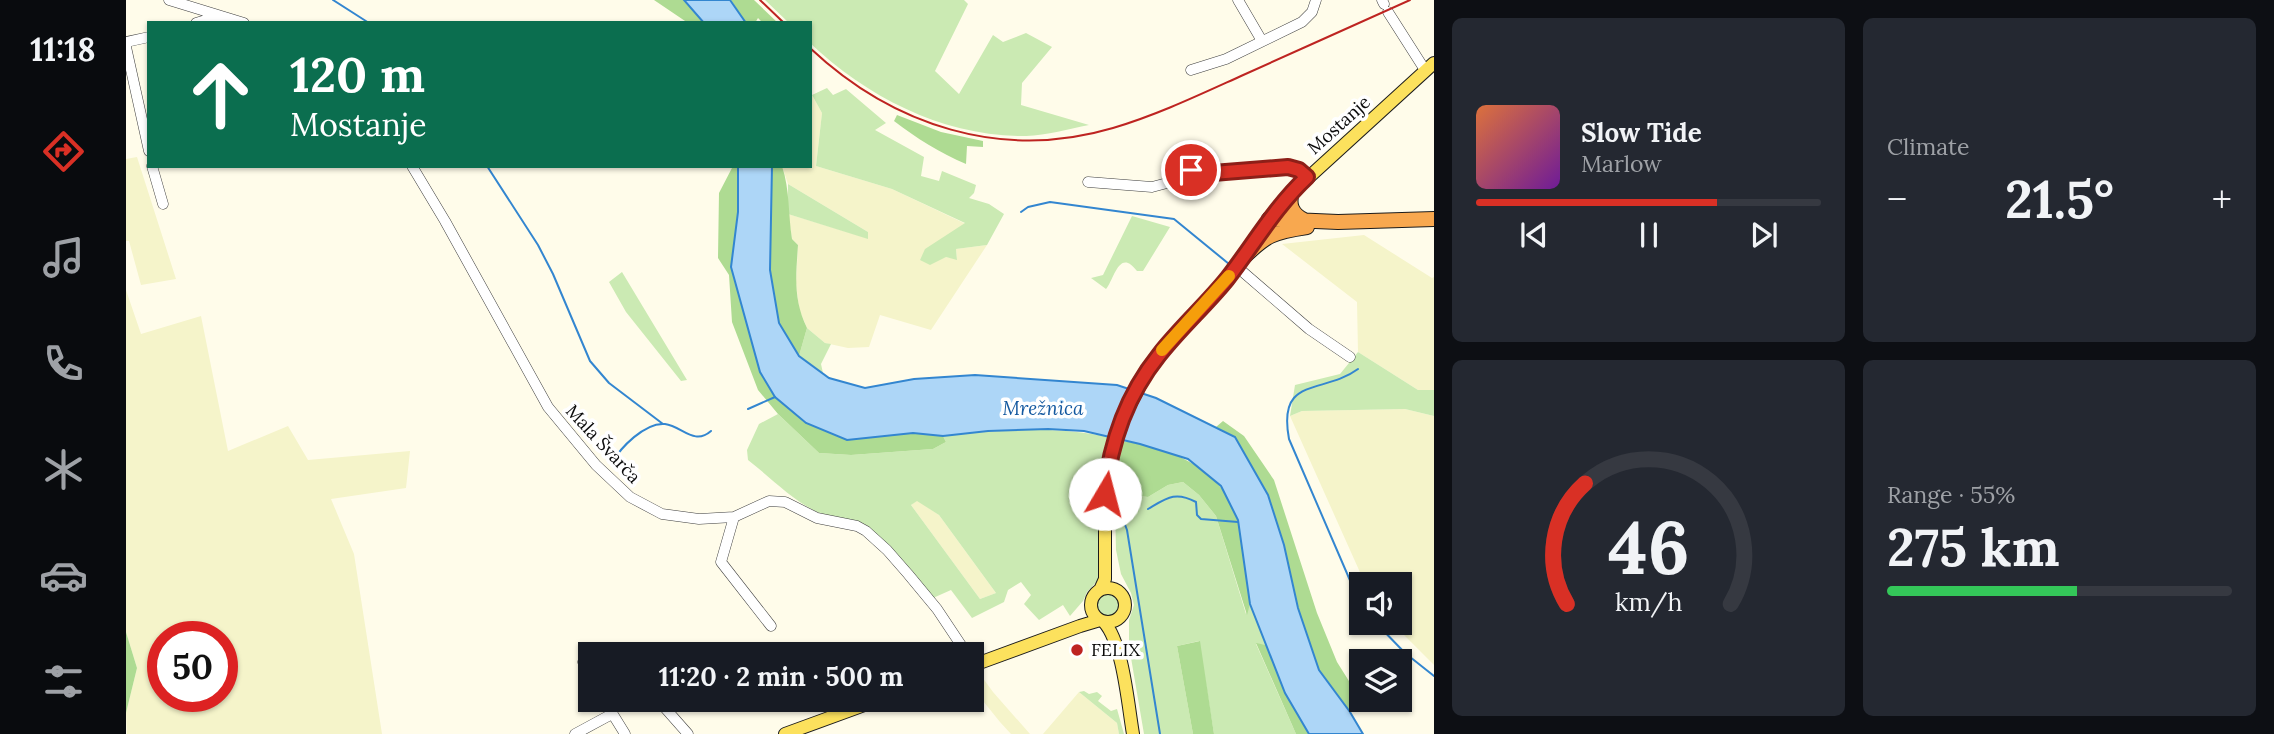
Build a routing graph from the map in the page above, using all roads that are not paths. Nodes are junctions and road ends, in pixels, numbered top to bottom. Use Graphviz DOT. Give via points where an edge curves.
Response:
graph roads {
  1 [pos="169,0"];
  2 [pos="1238,0"];
  3 [pos="1316,0"];
  4 [pos="1384,5"];
  5 [pos="219,16"];
  6 [pos="203,21"];
  7 [pos="237,21"];
  8 [pos="147,37"];
  9 [pos="1262,41"];
  10 [pos="126,42"];
  11 [pos="126,47"];
  12 [pos="1429,66"];
  13 [pos="1191,70"];
  14 [pos="147,141"];
  15 [pos="153,168"];
  16 [pos="413,168"];
  17 [pos="1307,177"];
  18 [pos="1088,182"];
  19 [pos="1292,192"];
  20 [pos="163,204"];
  21 [pos="1269,219"];
  22 [pos="1434,219"];
  23 [pos="1304,220"];
  24 [pos="1338,222"];
  25 [pos="1281,231"];
  26 [pos="1239,263"];
  27 [pos="1350,357"];
  28 [pos="734,517"];
  29 [pos="1106,545"];
  30 [pos="1100,590"];
  31 [pos="1122,596"];
  32 [pos="1091,602"];
  33 [pos="1122,614"];
  34 [pos="1102,621"];
  35 [pos="771,626"];
  36 [pos="1064,632"];
  37 [pos="959,642"];
  38 [pos="984,657"];
  39 [pos="1120,658"];
  40 [pos="668,712"];
  41 [pos="845,712"];
  42 [pos="612,714"];
  43 [pos="575,734"];
  44 [pos="625,734"];
  45 [pos="688,734"];
  46 [pos="785,734"];
  47 [pos="1133,734"];
  1 -- 5 [label="street"];
  2 -- 9 [label="street"];
  3 -- 9 [label="street" via="1302,22"];
  4 -- 12 [label="street"];
  5 -- 6 [label="street"];
  5 -- 7 [label="street"];
  8 -- 10 [label="street"];
  9 -- 13 [label="street"];
  11 -- 14 [label="street"];
  12 -- 17 [label="main road, Mostanje"];
  15 -- 20 [label="street"];
  16 -- 28 [label="street, Mala Švarča" via="548,407 596,464 630,497 662,514"];
  17 -- 18 [label="street" via="1288,167 1213,173 1185,170 1152,187"];
  17 -- 19 [label="main road, Mostanje"];
  19 -- 21 [label="main road, Mostanje"];
  19 -- 23 [label="highway" via="1292,210"];
  21 -- 23 [label="highway"];
  21 -- 25 [label="highway"];
  21 -- 26 [label="main road, Mostanje"];
  22 -- 24 [label="highway"];
  23 -- 24 [label="highway"];
  24 -- 25 [label="highway"];
  25 -- 26 [label="highway" via="1265,238"];
  26 -- 27 [label="street" via="1299,321"];
  26 -- 29 [label="main road, Mostanje" via="1141,381 1117,432 1106,476"];
  28 -- 35 [label="street" via="721,562"];
  28 -- 37 [label="street, Mala Švarča" via="769,501 785,502 817,518 866,531 922,591"];
  29 -- 30 [label="main road" via="1105,579"];
  29 -- 31 [label="main road"];
  30 -- 31 [label="main road" via="1114,589"];
  30 -- 32 [label="main road"];
  31 -- 33 [label="main road"];
  32 -- 34 [label="main road" via="1092,613"];
  32 -- 36 [label="main road"];
  33 -- 34 [label="main road" via="1114,621"];
  33 -- 39 [label="main road"];
  34 -- 36 [label="main road"];
  34 -- 39 [label="main road" via="1112,632"];
  36 -- 38 [label="main road"];
  39 -- 47 [label="main road"];
  40 -- 45 [label="street"];
  41 -- 46 [label="main road"];
  42 -- 43 [label="street"];
  42 -- 44 [label="street"];
}
